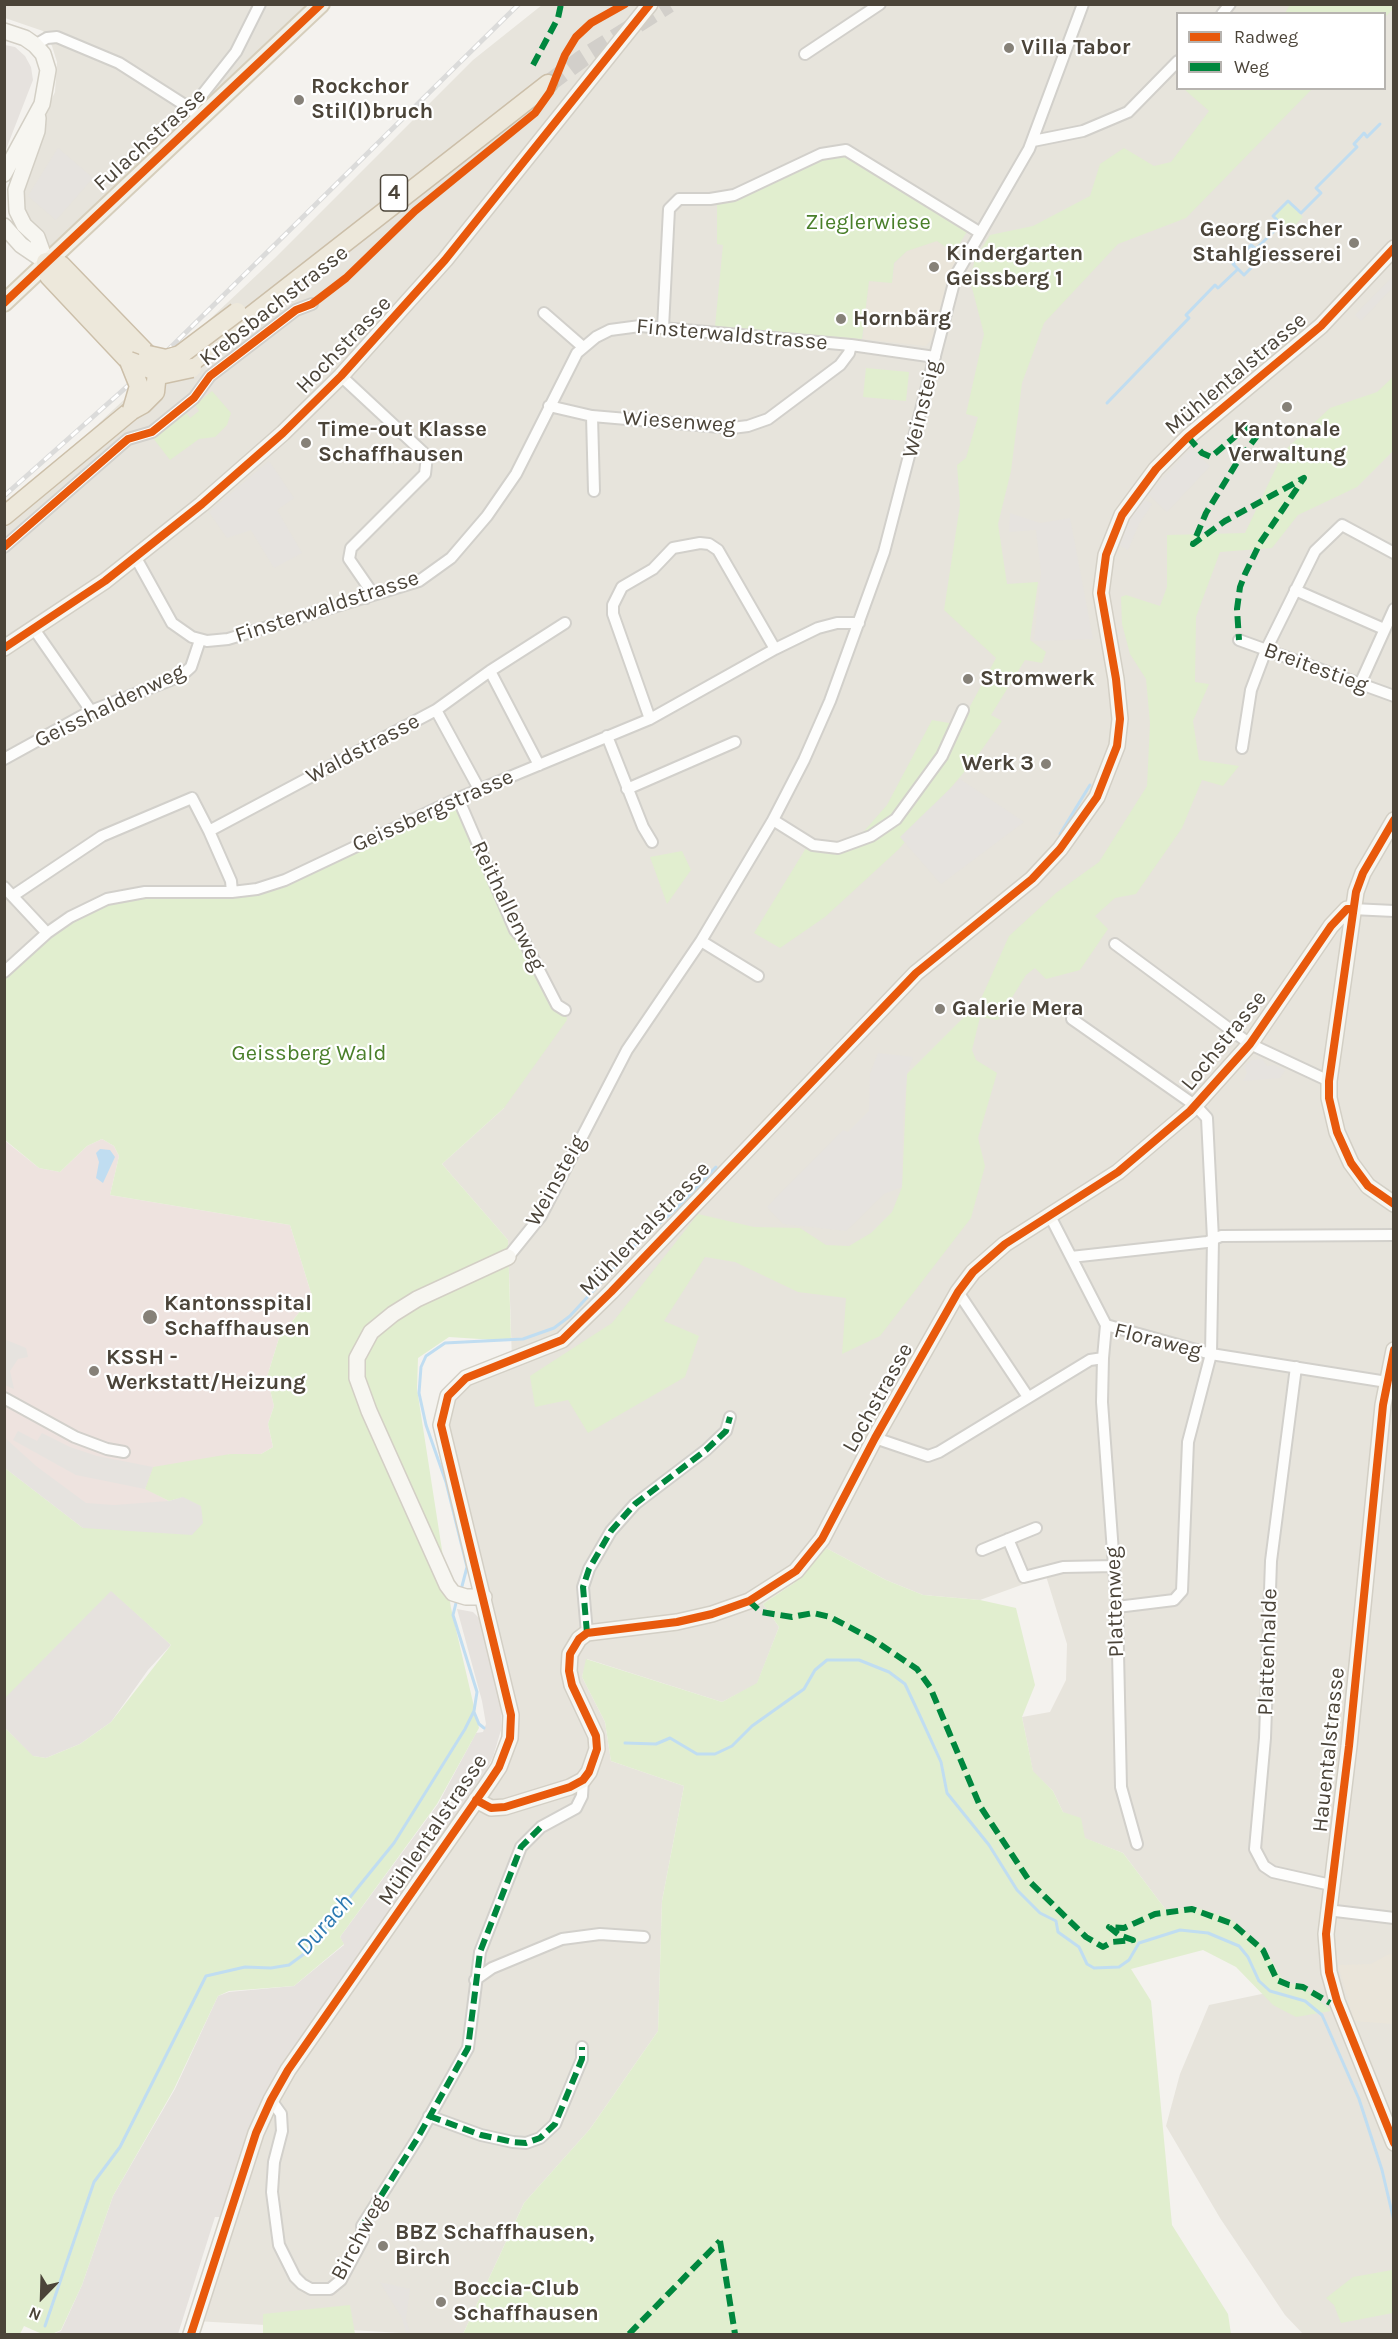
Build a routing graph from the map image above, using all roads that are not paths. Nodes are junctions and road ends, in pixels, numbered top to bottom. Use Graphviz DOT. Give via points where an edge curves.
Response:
graph roads {
  1 [pos="260,4"];
  2 [pos="321,4"];
  3 [pos="650,4"];
  4 [pos="880,4"];
  5 [pos="1083,5"];
  6 [pos="4,31"];
  7 [pos="35,45"];
  8 [pos="805,54"];
  9 [pos="1176,63"];
  10 [pos="548,84"];
  11 [pos="195,114"];
  12 [pos="38,115"];
  13 [pos="1033,141"];
  14 [pos="444,163"];
  15 [pos="4,174"];
  16 [pos="4,226"];
  17 [pos="979,232"];
  18 [pos="1394,248"];
  19 [pos="52,268"];
  20 [pos="4,303"];
  21 [pos="312,304"];
  22 [pos="544,314"];
  23 [pos="663,328"];
  24 [pos="850,345"];
  25 [pos="583,347"];
  26 [pos="148,355"];
  27 [pos="935,357"];
  28 [pos="129,361"];
  29 [pos="188,365"];
  30 [pos="157,372"];
  31 [pos="340,376"];
  32 [pos="549,406"];
  33 [pos="132,410"];
  34 [pos="592,416"];
  35 [pos="594,491"];
  36 [pos="4,516"];
  37 [pos="4,547"];
  38 [pos="1394,553"];
  39 [pos="136,558"];
  40 [pos="1295,590"];
  41 [pos="366,598"];
  42 [pos="1394,609"];
  43 [pos="565,623"];
  44 [pos="860,623"];
  45 [pos="34,628"];
  46 [pos="1384,629"];
  47 [pos="200,640"];
  48 [pos="1239,640"];
  49 [pos="4,648"];
  50 [pos="775,649"];
  51 [pos="1266,650"];
  52 [pos="490,671"];
  53 [pos="1360,684"];
  54 [pos="1394,696"];
  55 [pos="436,710"];
  56 [pos="963,710"];
  57 [pos="91,711"];
  58 [pos="650,719"];
  59 [pos="608,736"];
  60 [pos="735,742"];
  61 [pos="1242,748"];
  62 [pos="4,759"];
  63 [pos="540,765"];
  64 [pos="480,789"];
  65 [pos="627,789"];
  66 [pos="458,798"];
  67 [pos="773,820"];
  68 [pos="1394,820"];
  69 [pos="209,831"];
  70 [pos="652,842"];
  71 [pos="4,887"];
  72 [pos="232,892"];
  73 [pos="14,895"];
  74 [pos="1353,909"];
  75 [pos="1394,911"];
  76 [pos="47,933"];
  77 [pos="701,941"];
  78 [pos="1115,944"];
  79 [pos="4,972"];
  80 [pos="758,976"];
  81 [pos="565,1010"];
  82 [pos="1072,1020"];
  83 [pos="1250,1044"];
  84 [pos="1329,1081"];
  85 [pos="1196,1106"];
  86 [pos="1394,1204"];
  87 [pos="1050,1216"];
  88 [pos="1394,1235"];
  89 [pos="1213,1239"];
  90 [pos="508,1257"];
  91 [pos="1071,1257"];
  92 [pos="958,1292"];
  93 [pos="1106,1325"];
  94 [pos="1394,1350"];
  95 [pos="1211,1354"];
  96 [pos="1103,1358"];
  97 [pos="1296,1367"];
  98 [pos="1387,1382"];
  99 [pos="1028,1397"];
  100 [pos="4,1398"];
  101 [pos="730,1417"];
  102 [pos="875,1438"];
  103 [pos="124,1452"];
  104 [pos="1036,1528"];
  105 [pos="1008,1539"];
  106 [pos="982,1550"];
  107 [pos="1115,1566"];
  108 [pos="484,1597"];
  109 [pos="1117,1607"];
  110 [pos="586,1633"];
  111 [pos="583,1780"];
  112 [pos="476,1800"];
  113 [pos="1137,1844"];
  114 [pos="1331,1885"];
  115 [pos="1327,1910"];
  116 [pos="1394,1918"];
  117 [pos="644,1937"];
  118 [pos="475,1980"];
  119 [pos="582,2046"];
  120 [pos="271,2100"];
  121 [pos="429,2116"];
  122 [pos="1394,2144"];
  123 [pos="191,2334"];
  1 -- 11 [label="street" via="236,52"];
  2 -- 11 [label="main road, Fulachstrasse"];
  3 -- 31 [label="street, Hochstrasse" via="445,260"];
  4 -- 8 [label="street"];
  5 -- 13 [label="street, Weinsteig"];
  6 -- 7 [label="street"];
  7 -- 11 [label="street" via="57,37 119,63"];
  7 -- 12 [label="street" via="48,70"];
  9 -- 13 [label="street" via="1128,112 1083,131"];
  10 -- 14 [label="highway"];
  11 -- 19 [label="main road, Fulachstrasse"];
  12 -- 15 [label="street"];
  12 -- 19 [label="street" via="37,131 16,190 17,211 24,225 38,237"];
  13 -- 17 [label="street, Weinsteig" via="1014,179"];
  14 -- 26 [label="highway, 4, bridge" via="367,208 185,353 171,358"];
  14 -- 29 [label="highway"];
  14 -- 30 [label="highway, 4, bridge" via="369,237 225,350 192,368"];
  16 -- 19 [label="street" via="21,245"];
  17 -- 23 [label="street" via="846,150 821,154 734,195 679,199 669,209"];
  17 -- 27 [label="street, Weinsteig" via="956,275"];
  18 -- 108 [label="street, Mühlentalstrasse" via="1321,326 1188,437 1156,469 1122,515 1106,555 1101,593 1116,679 1120,719 1117,746 1097,797 1060,849 1032,879 916,973 562,1340 466,1378 448,1396 441,1425"];
  19 -- 20 [label="main road, Fulachstrasse"];
  19 -- 26 [label="highway"];
  19 -- 28 [label="highway"];
  21 -- 37 [label="street, Krebsbachstrasse" via="296,310 210,376 194,398 152,432 128,439"];
  22 -- 25 [label="street"];
  23 -- 24 [label="street, Finsterwaldstrasse"];
  23 -- 25 [label="street, Finsterwaldstrasse" via="610,330"];
  24 -- 27 [label="street, Finsterwaldstrasse"];
  24 -- 34 [label="street, Wiesenweg" via="840,365 768,419 748,426 732,428"];
  25 -- 32 [label="street, Finsterwaldstrasse"];
  26 -- 30 [label="highway, bridge"];
  27 -- 44 [label="street, Weinsteig" via="898,506"];
  28 -- 30 [label="highway, bridge"];
  28 -- 33 [label="highway, bridge" via="139,386"];
  30 -- 33 [label="highway, bridge" via="152,397"];
  31 -- 39 [label="street, Hochstrasse" via="236,475"];
  31 -- 41 [label="street" via="428,456 424,474 351,548 349,559 369,588"];
  32 -- 34 [label="street, Wiesenweg"];
  32 -- 41 [label="street, Finsterwaldstrasse" via="513,479 451,558 419,581"];
  33 -- 36 [label="highway"];
  34 -- 35 [label="street"];
  38 -- 40 [label="street" via="1342,525 1315,551"];
  39 -- 45 [label="street, Hochstrasse"];
  39 -- 47 [label="street" via="166,616"];
  40 -- 46 [label="street"];
  40 -- 51 [label="street"];
  41 -- 47 [label="street, Finsterwaldstrasse" via="228,639"];
  42 -- 46 [label="street"];
  43 -- 52 [label="street"];
  44 -- 50 [label="street, Geissbergstrasse" via="830,625"];
  44 -- 67 [label="street, Weinsteig" via="828,706"];
  45 -- 49 [label="street, Hochstrasse"];
  45 -- 57 [label="street"];
  46 -- 53 [label="street"];
  47 -- 57 [label="street, Geisshaldenweg" via="191,668 181,676"];
  48 -- 51 [label="street, Breitestieg"];
  50 -- 58 [label="street, Geissbergstrasse"];
  50 -- 58 [label="street" via="718,550 700,543 672,548 653,569 622,587 613,605"];
  51 -- 53 [label="street, Breitestieg"];
  51 -- 61 [label="street" via="1251,690"];
  52 -- 55 [label="street"];
  52 -- 63 [label="street"];
  53 -- 54 [label="street, Breitestieg"];
  55 -- 64 [label="street, Waldstrasse"];
  55 -- 69 [label="street, Waldstrasse"];
  56 -- 67 [label="street" via="942,756 896,819 871,836 838,848 813,845"];
  57 -- 62 [label="street, Geisshaldenweg"];
  58 -- 59 [label="street, Geissbergstrasse"];
  59 -- 63 [label="street, Geissbergstrasse"];
  59 -- 65 [label="street"];
  60 -- 65 [label="street"];
  63 -- 64 [label="street, Geissbergstrasse"];
  64 -- 66 [label="street, Geissbergstrasse"];
  65 -- 70 [label="street"];
  66 -- 72 [label="street, Geissbergstrasse" via="285,880"];
  66 -- 81 [label="street, Reithallenweg" via="515,930 557,1005"];
  67 -- 77 [label="street, Weinsteig"];
  68 -- 74 [label="street" via="1361,878"];
  69 -- 72 [label="street"];
  69 -- 73 [label="street" via="192,798 102,836"];
  71 -- 73 [label="street"];
  72 -- 76 [label="street, Geissbergstrasse" via="145,892 107,899"];
  73 -- 76 [label="street"];
  74 -- 75 [label="street"];
  74 -- 83 [label="street, Lochstrasse" via="1347,909 1331,926"];
  74 -- 84 [label="street"];
  76 -- 79 [label="street, Geissbergstrasse"];
  77 -- 80 [label="street"];
  77 -- 90 [label="street, Weinsteig" via="627,1050 541,1216"];
  78 -- 83 [label="street"];
  82 -- 85 [label="street"];
  83 -- 84 [label="street"];
  83 -- 85 [label="street, Lochstrasse"];
  84 -- 86 [label="street" via="1332,1114 1347,1155 1368,1186"];
  85 -- 87 [label="street, Lochstrasse" via="1118,1172"];
  85 -- 89 [label="street" via="1207,1118"];
  87 -- 91 [label="street"];
  87 -- 92 [label="street, Lochstrasse" via="1005,1244 973,1272"];
  88 -- 89 [label="street"];
  89 -- 91 [label="street"];
  89 -- 95 [label="street"];
  90 -- 108 [label="street, Weinsteig" via="393,1314 371,1332 357,1358 357,1378 369,1411 459,1595"];
  91 -- 93 [label="street"];
  92 -- 99 [label="street"];
  92 -- 102 [label="street, Lochstrasse"];
  93 -- 95 [label="street, Floraweg"];
  93 -- 96 [label="street, Floraweg"];
  94 -- 98 [label="street, Hauentalstrasse"];
  95 -- 97 [label="street, Floraweg"];
  95 -- 109 [label="street" via="1188,1442 1182,1591 1174,1600"];
  96 -- 99 [label="street, Floraweg" via="1090,1360"];
  96 -- 107 [label="street, Plattenweg" via="1102,1402"];
  97 -- 98 [label="street, Floraweg"];
  97 -- 114 [label="street, Plattenhalde" via="1271,1560 1265,1738 1255,1849 1264,1866 1273,1872"];
  98 -- 114 [label="street, Hauentalstrasse"];
  99 -- 102 [label="street, Floraweg" via="928,1456"];
  100 -- 103 [label="street" via="86,1442"];
  101 -- 110 [label="street" via="726,1431 635,1504 611,1531 583,1587"];
  102 -- 110 [label="street, Lochstrasse" via="822,1539 796,1571 778,1584 712,1614"];
  104 -- 105 [label="street"];
  105 -- 106 [label="street"];
  105 -- 107 [label="street" via="1024,1576 1063,1567"];
  107 -- 109 [label="street, Plattenweg"];
  108 -- 112 [label="street, Mühlentalstrasse" via="512,1726 499,1767"];
  109 -- 113 [label="street, Plattenweg" via="1121,1787"];
  110 -- 111 [label="street" via="570,1654 568,1671 596,1736 593,1763"];
  111 -- 112 [label="street" via="505,1807 491,1808"];
  111 -- 118 [label="street, Birchweg" via="576,1808 541,1827 522,1846 480,1952"];
  112 -- 120 [label="street, Mühlentalstrasse"];
  114 -- 115 [label="street, Hauentalstrasse"];
  115 -- 116 [label="street"];
  115 -- 122 [label="street, Hauentalstrasse" via="1327,1955 1334,1990"];
  117 -- 118 [label="street" via="600,1934 562,1939 492,1968"];
  118 -- 121 [label="street, Birchweg" via="468,2048"];
  119 -- 121 [label="street" via="582,2059 555,2124 540,2138 513,2142"];
  120 -- 121 [label="street, Birchweg" via="281,2114 282,2131 272,2192 279,2244 295,2277 310,2289 322,2291 341,2280 363,2239 362,2226"];
  120 -- 123 [label="street, Mühlentalstrasse" via="256,2133"];
}
